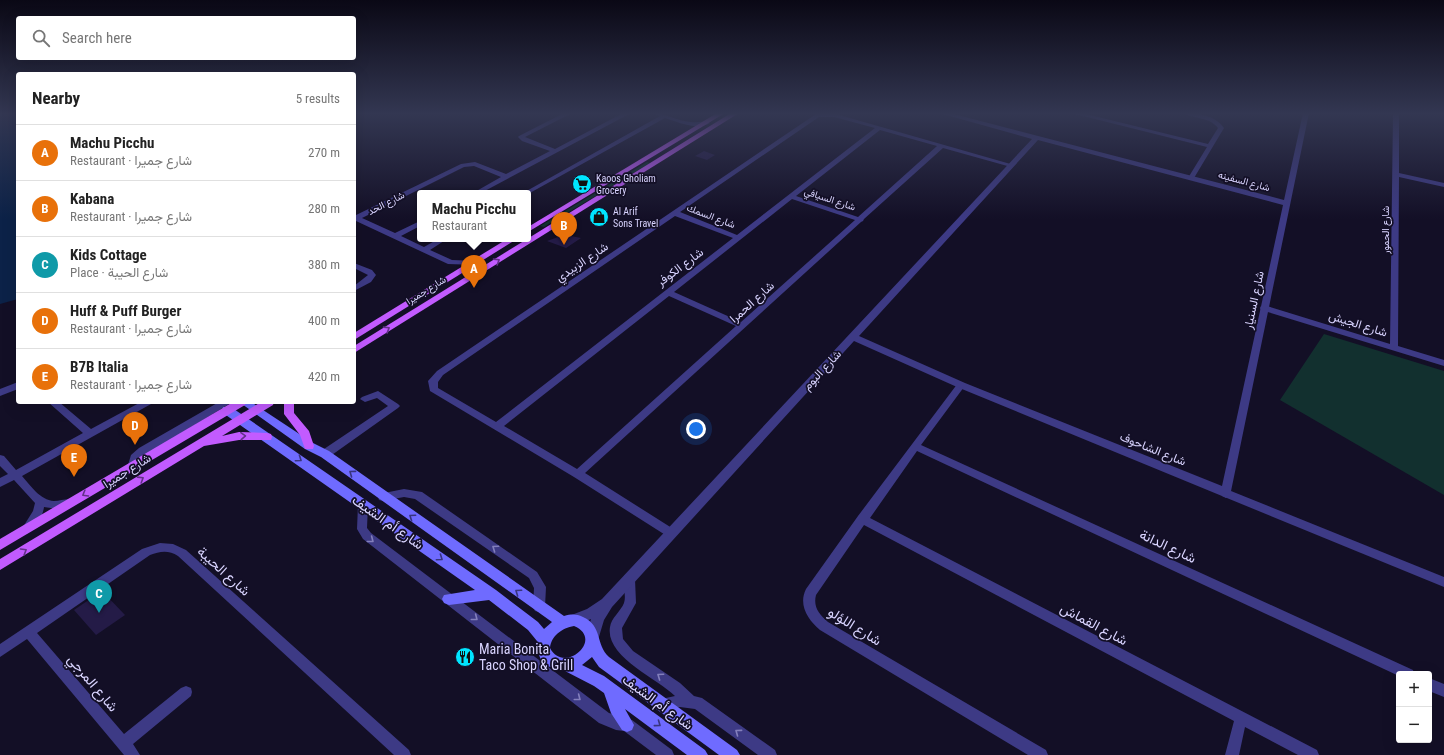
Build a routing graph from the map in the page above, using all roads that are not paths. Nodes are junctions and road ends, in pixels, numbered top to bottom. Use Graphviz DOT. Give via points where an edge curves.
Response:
graph roads {
  1 [pos="545,148"];
  2 [pos="562,148"];
  3 [pos="607,148"];
  4 [pos="663,148"];
  5 [pos="679,148"];
  6 [pos="770,148"];
  7 [pos="853,148"];
  8 [pos="939,148"];
  9 [pos="949,148"];
  10 [pos="1027,148"];
  11 [pos="1076,148"];
  12 [pos="1209,148"];
  13 [pos="1298,148"];
  14 [pos="1395,148"];
  15 [pos="555,152"];
  16 [pos="1011,165"];
  17 [pos="1395,174"];
  18 [pos="507,177"];
  19 [pos="1191,178"];
  20 [pos="1444,185"];
  21 [pos="482,190"];
  22 [pos="531,190"];
  23 [pos="792,197"];
  24 [pos="1286,203"];
  25 [pos="675,213"];
  26 [pos="356,218"];
  27 [pos="356,218"];
  28 [pos="861,220"];
  29 [pos="417,225"];
  30 [pos="531,228"];
  31 [pos="395,236"];
  32 [pos="740,238"];
  33 [pos="531,240"];
  34 [pos="438,242"];
  35 [pos="508,242"];
  36 [pos="528,242"];
  37 [pos="424,250"];
  38 [pos="451,262"];
  39 [pos="474,263"];
  40 [pos="356,265"];
  41 [pos="450,277"];
  42 [pos="356,288"];
  43 [pos="667,292"];
  44 [pos="1264,308"];
  45 [pos="742,326"];
  46 [pos="356,336"];
  47 [pos="852,337"];
  48 [pos="1394,348"];
  49 [pos="356,349"];
  50 [pos="1444,363"];
  51 [pos="961,385"];
  52 [pos="16,386"];
  53 [pos="0,393"];
  54 [pos="365,399"];
  55 [pos="55,404"];
  56 [pos="144,404"];
  57 [pos="247,404"];
  58 [pos="266,404"];
  59 [pos="289,404"];
  60 [pos="227,406"];
  61 [pos="256,410"];
  62 [pos="242,418"];
  63 [pos="496,427"];
  64 [pos="90,434"];
  65 [pos="267,437"];
  66 [pos="309,446"];
  67 [pos="915,446"];
  68 [pos="193,447"];
  69 [pos="325,454"];
  70 [pos="0,459"];
  71 [pos="16,474"];
  72 [pos="578,474"];
  73 [pos="0,483"];
  74 [pos="1226,493"];
  75 [pos="383,496"];
  76 [pos="40,502"];
  77 [pos="71,502"];
  78 [pos="363,505"];
  79 [pos="862,519"];
  80 [pos="27,529"];
  81 [pos="671,533"];
  82 [pos="0,545"];
  83 [pos="0,565"];
  84 [pos="629,579"];
  85 [pos="1444,582"];
  86 [pos="491,594"];
  87 [pos="449,599"];
  88 [pos="607,603"];
  89 [pos="539,607"];
  90 [pos="568,621"];
  91 [pos="29,632"];
  92 [pos="593,639"];
  93 [pos="544,640"];
  94 [pos="0,651"];
  95 [pos="567,665"];
  96 [pos="1402,671"];
  97 [pos="1432,685"];
  98 [pos="610,689"];
  99 [pos="1444,691"];
  100 [pos="186,692"];
  101 [pos="690,701"];
  102 [pos="662,705"];
  103 [pos="1241,718"];
  104 [pos="627,725"];
  105 [pos="123,743"];
  106 [pos="402,754"];
  107 [pos="133,755"];
  108 [pos="667,755"];
  109 [pos="700,755"];
  110 [pos="732,755"];
  111 [pos="770,755"];
  112 [pos="1041,755"];
  113 [pos="1232,755"];
  114 [pos="1312,755"];
  1 -- 15 [label="street"];
  2 -- 15 [label="street"];
  3 -- 22 [label="street"];
  4 -- 30 [label="main road"];
  33 -- 5 [label="main road, شارع جميرا, one-way"];
  6 -- 25 [label="street, شارع الزبيدي"];
  7 -- 23 [label="street, شارع الكوفر"];
  8 -- 28 [label="street, شارع الحمرا"];
  9 -- 16 [label="street, شارع الزبيدي"];
  10 -- 16 [label="street, شارع البوم"];
  11 -- 19 [label="street, شارع السفينه"];
  12 -- 19 [label="street"];
  13 -- 24 [label="street, شارع السنيار"];
  14 -- 17 [label="street, شارع الحمور"];
  15 -- 18 [label="street"];
  16 -- 47 [label="street, شارع البوم"];
  17 -- 20 [label="street"];
  17 -- 48 [label="street, شارع الحمور"];
  18 -- 21 [label="street"];
  18 -- 26 [label="street, شارع الحد" via="475,164 462,165"];
  19 -- 24 [label="street, شارع السفينه"];
  23 -- 28 [label="street, شارع السيافي"];
  23 -- 32 [label="street, شارع الكوفر"];
  24 -- 44 [label="street, شارع السنيار"];
  25 -- 32 [label="street, شارع السمك"];
  25 -- 63 [label="street, شارع الزبيدي" via="435,377 432,385 436,392"];
  27 -- 31 [label="street"];
  28 -- 45 [label="street, شارع الحمرا"];
  29 -- 31 [label="street"];
  31 -- 37 [label="street"];
  32 -- 43 [label="street, شارع الكوفر"];
  34 -- 37 [label="street"];
  35 -- 39 [label="main road, شارع جميرا"];
  49 -- 36 [label="main road, شارع جميرا, one-way"];
  37 -- 38 [label="street"];
  38 -- 39 [label="street"];
  38 -- 41 [label="street"];
  39 -- 41 [label="main road, شارع جميرا"];
  40 -- 42 [label="street" via="372,275"];
  41 -- 46 [label="main road, شارع جميرا"];
  43 -- 45 [label="street"];
  43 -- 63 [label="street, شارع الكوفر"];
  44 -- 48 [label="street, شارع الجيش"];
  44 -- 74 [label="street, شارع السنيار"];
  45 -- 72 [label="street, شارع الحمرا"];
  47 -- 51 [label="street, شارع الشاحوف"];
  47 -- 81 [label="street, شارع البوم"];
  48 -- 50 [label="street, شارع الجيش"];
  51 -- 67 [label="street, شارع اللؤلو"];
  51 -- 74 [label="street, شارع الشاحوف"];
  52 -- 53 [label="street"];
  54 -- 69 [label="street" via="378,394 395,406"];
  55 -- 64 [label="street"];
  56 -- 64 [label="street"];
  57 -- 61 [label="main road, شارع أم الشيف"];
  58 -- 61 [label="main road, شارع جميرا"];
  59 -- 66 [label="main road" via="289,414 305,434"];
  60 -- 62 [label="main road, شارع أم الشيف"];
  60 -- 77 [label="main road, شارع جميرا, one-way"];
  61 -- 62 [label="main road, شارع جميرا"];
  61 -- 66 [label="main road, شارع أم الشيف"];
  62 -- 65 [label="main road, شارع أم الشيف"];
  62 -- 68 [label="main road, شارع جميرا"];
  63 -- 72 [label="street, شارع الزبيدي"];
  64 -- 71 [label="street"];
  68 -- 65 [label="main road, one-way" via="232,437"];
  65 -- 78 [label="main road, شارع أم الشيف, one-way"];
  66 -- 69 [label="main road, شارع أم الشيف"];
  67 -- 79 [label="street, شارع اللؤلو"];
  67 -- 96 [label="street, شارع الدانة"];
  83 -- 68 [label="main road, شارع جميرا, one-way"];
  75 -- 69 [label="main road, شارع أم الشيف, one-way"];
  70 -- 71 [label="street"];
  71 -- 73 [label="street"];
  71 -- 76 [label="street"];
  72 -- 81 [label="street, شارع الزبيدي"];
  74 -- 85 [label="street, شارع الشاحوف"];
  89 -- 75 [label="main road, شارع أم الشيف, one-way"];
  89 -- 75 [label="street, one-way" via="540,586 533,575 418,495 404,493"];
  76 -- 77 [label="street" via="55,505"];
  76 -- 80 [label="street" via="36,517"];
  77 -- 80 [label="main road, شارع جميرا"];
  78 -- 86 [label="main road, شارع أم الشيف, one-way"];
  78 -- 87 [label="street, one-way" via="361,525 364,534"];
  79 -- 103 [label="street, شارع القماش"];
  79 -- 112 [label="street, شارع اللؤلو" via="810,593 809,603 813,615 824,626"];
  80 -- 82 [label="main road, شارع جميرا"];
  81 -- 84 [label="street, شارع البوم"];
  84 -- 88 [label="street, شارع البوم"];
  101 -- 84 [label="street, one-way" via="675,687 629,655 617,641 616,627 630,604"];
  86 -- 87 [label="main road"];
  86 -- 93 [label="main road, شارع أم الشيف" via="533,626"];
  87 -- 104 [label="street, one-way" via="604,718"];
  88 -- 90 [label="street, شارع البوم" via="592,613"];
  88 -- 92 [label="street, شارع البوم" via="598,619"];
  89 -- 90 [label="main road, شارع أم الشيف"];
  90 -- 92 [label="main road" via="579,621 588,627"];
  90 -- 93 [label="main road" via="551,629"];
  91 -- 94 [label="street, شارع الحيبة"];
  91 -- 105 [label="street, شارع المرجي"];
  91 -- 106 [label="street, شارع الحيبة" via="146,552 156,548 173,548 182,553"];
  92 -- 95 [label="main road" via="587,654 581,660"];
  92 -- 102 [label="main road, شارع أم الشيف" via="598,656 604,662"];
  93 -- 95 [label="main road" via="548,658 553,662"];
  95 -- 98 [label="main road, شارع أم الشيف"];
  97 -- 99 [label="street"];
  98 -- 104 [label="main road" via="616,708"];
  98 -- 109 [label="main road, شارع أم الشيف, one-way"];
  100 -- 105 [label="street"];
  101 -- 102 [label="street"];
  111 -- 101 [label="street, one-way" via="704,707"];
  102 -- 110 [label="main road, شارع أم الشيف"];
  103 -- 113 [label="street"];
  103 -- 114 [label="street, شارع القماش"];
  104 -- 108 [label="street"];
  105 -- 107 [label="street, شارع المرجي"];
}
